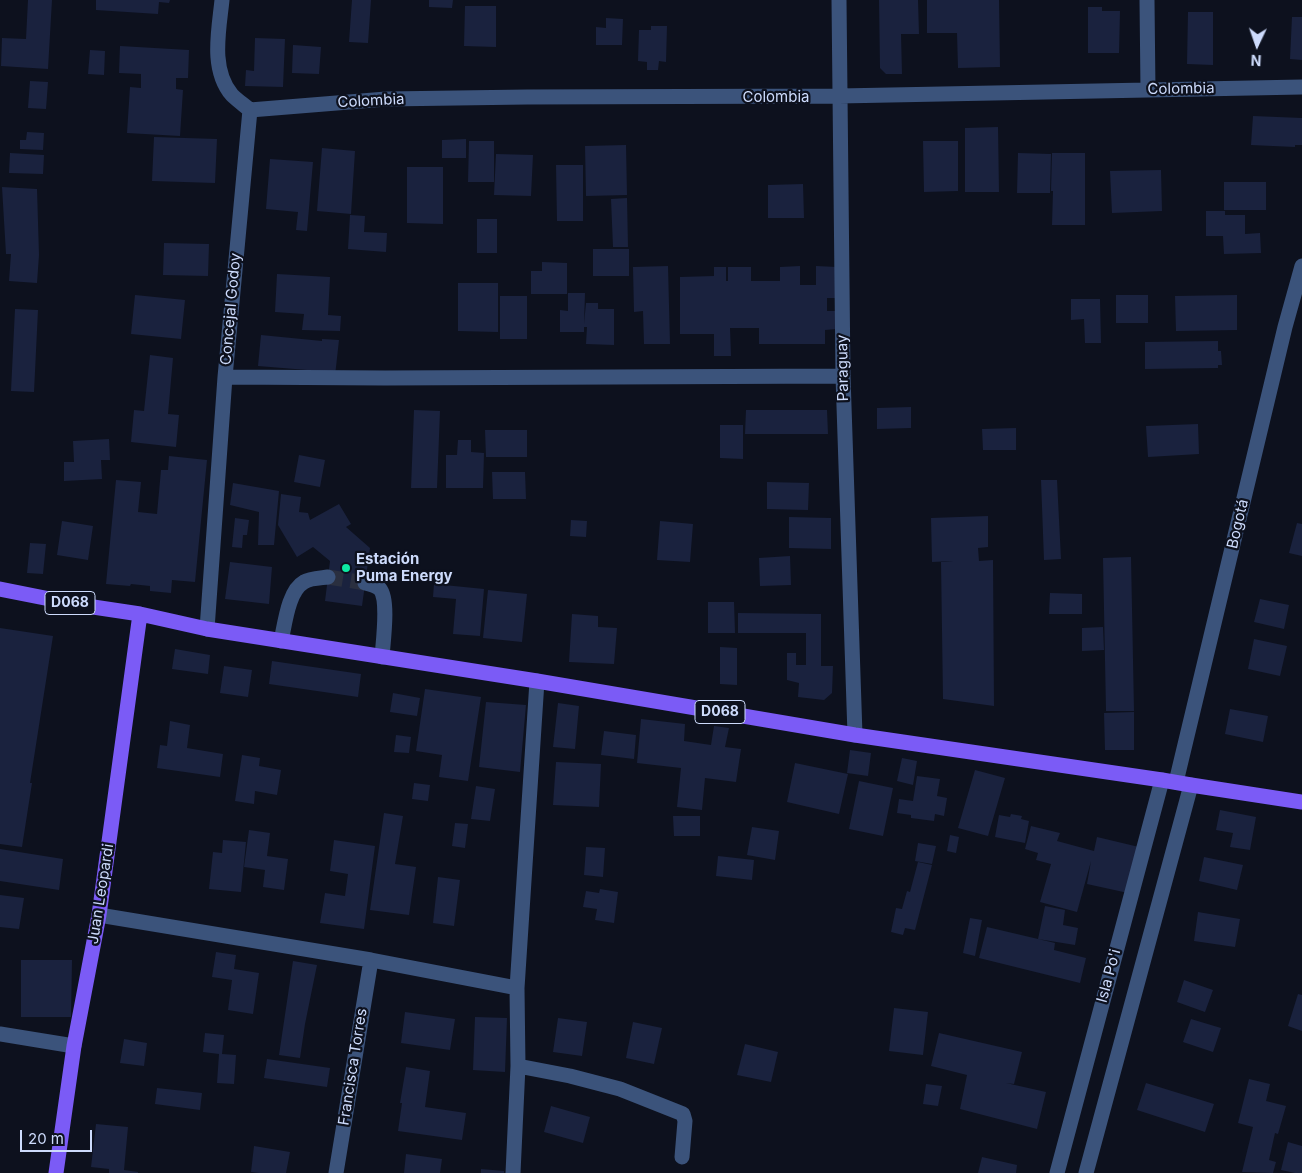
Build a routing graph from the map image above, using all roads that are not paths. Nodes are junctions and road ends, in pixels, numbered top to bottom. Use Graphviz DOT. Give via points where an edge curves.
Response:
graph roads {
  1 [pos="222,0"];
  2 [pos="839,0"];
  3 [pos="1147,0"];
  4 [pos="1302,87"];
  5 [pos="1148,90"];
  6 [pos="839,96"];
  7 [pos="250,110"];
  8 [pos="1302,266"];
  9 [pos="843,376"];
  10 [pos="225,377"];
  11 [pos="328,577"];
  12 [pos="365,583"];
  13 [pos="0,589"];
  14 [pos="140,614"];
  15 [pos="207,629"];
  16 [pos="281,641"];
  17 [pos="382,657"];
  18 [pos="537,681"];
  19 [pos="854,735"];
  20 [pos="1169,781"];
  21 [pos="1191,786"];
  22 [pos="1302,802"];
  23 [pos="99,915"];
  24 [pos="371,960"];
  25 [pos="517,988"];
  26 [pos="0,1034"];
  27 [pos="74,1046"];
  28 [pos="518,1066"];
  29 [pos="682,1157"];
  30 [pos="56,1173"];
  31 [pos="336,1173"];
  32 [pos="513,1173"];
  33 [pos="1057,1173"];
  34 [pos="1086,1173"];
  1 -- 7 [label="street" via="217,57 223,81"];
  2 -- 6 [label="street, Paraguay"];
  3 -- 5 [label="street"];
  4 -- 5 [label="street, Colombia"];
  5 -- 6 [label="street, Colombia"];
  6 -- 7 [label="street, Colombia" via="386,99"];
  6 -- 9 [label="street, Paraguay"];
  7 -- 10 [label="street, Concejal Godoy"];
  8 -- 20 [label="street, Bogotá"];
  9 -- 10 [label="street"];
  9 -- 19 [label="street, Paraguay"];
  10 -- 15 [label="street, Concejal Godoy"];
  11 -- 16 [label="street" via="305,581 297,588 291,599"];
  12 -- 17 [label="street" via="378,587 383,595"];
  13 -- 14 [label="main road, D068"];
  14 -- 15 [label="main road, D068"];
  14 -- 23 [label="main road, Juan Leopardi"];
  15 -- 16 [label="main road, D068"];
  16 -- 17 [label="main road, D068"];
  17 -- 18 [label="main road, D068"];
  18 -- 19 [label="main road, D068"];
  18 -- 25 [label="street"];
  19 -- 20 [label="main road, D068"];
  20 -- 21 [label="main road, D068"];
  20 -- 33 [label="street, Isla Po'i"];
  21 -- 22 [label="main road, D068"];
  21 -- 34 [label="street, Isla Po'i"];
  23 -- 24 [label="street"];
  23 -- 27 [label="main road, Juan Leopardi"];
  24 -- 25 [label="street"];
  24 -- 31 [label="street, Francisca Torres"];
  25 -- 28 [label="street"];
  26 -- 27 [label="street"];
  27 -- 30 [label="main road, Juan Leopardi"];
  28 -- 29 [label="street" via="620,1089 683,1114"];
  28 -- 32 [label="street"];
}
